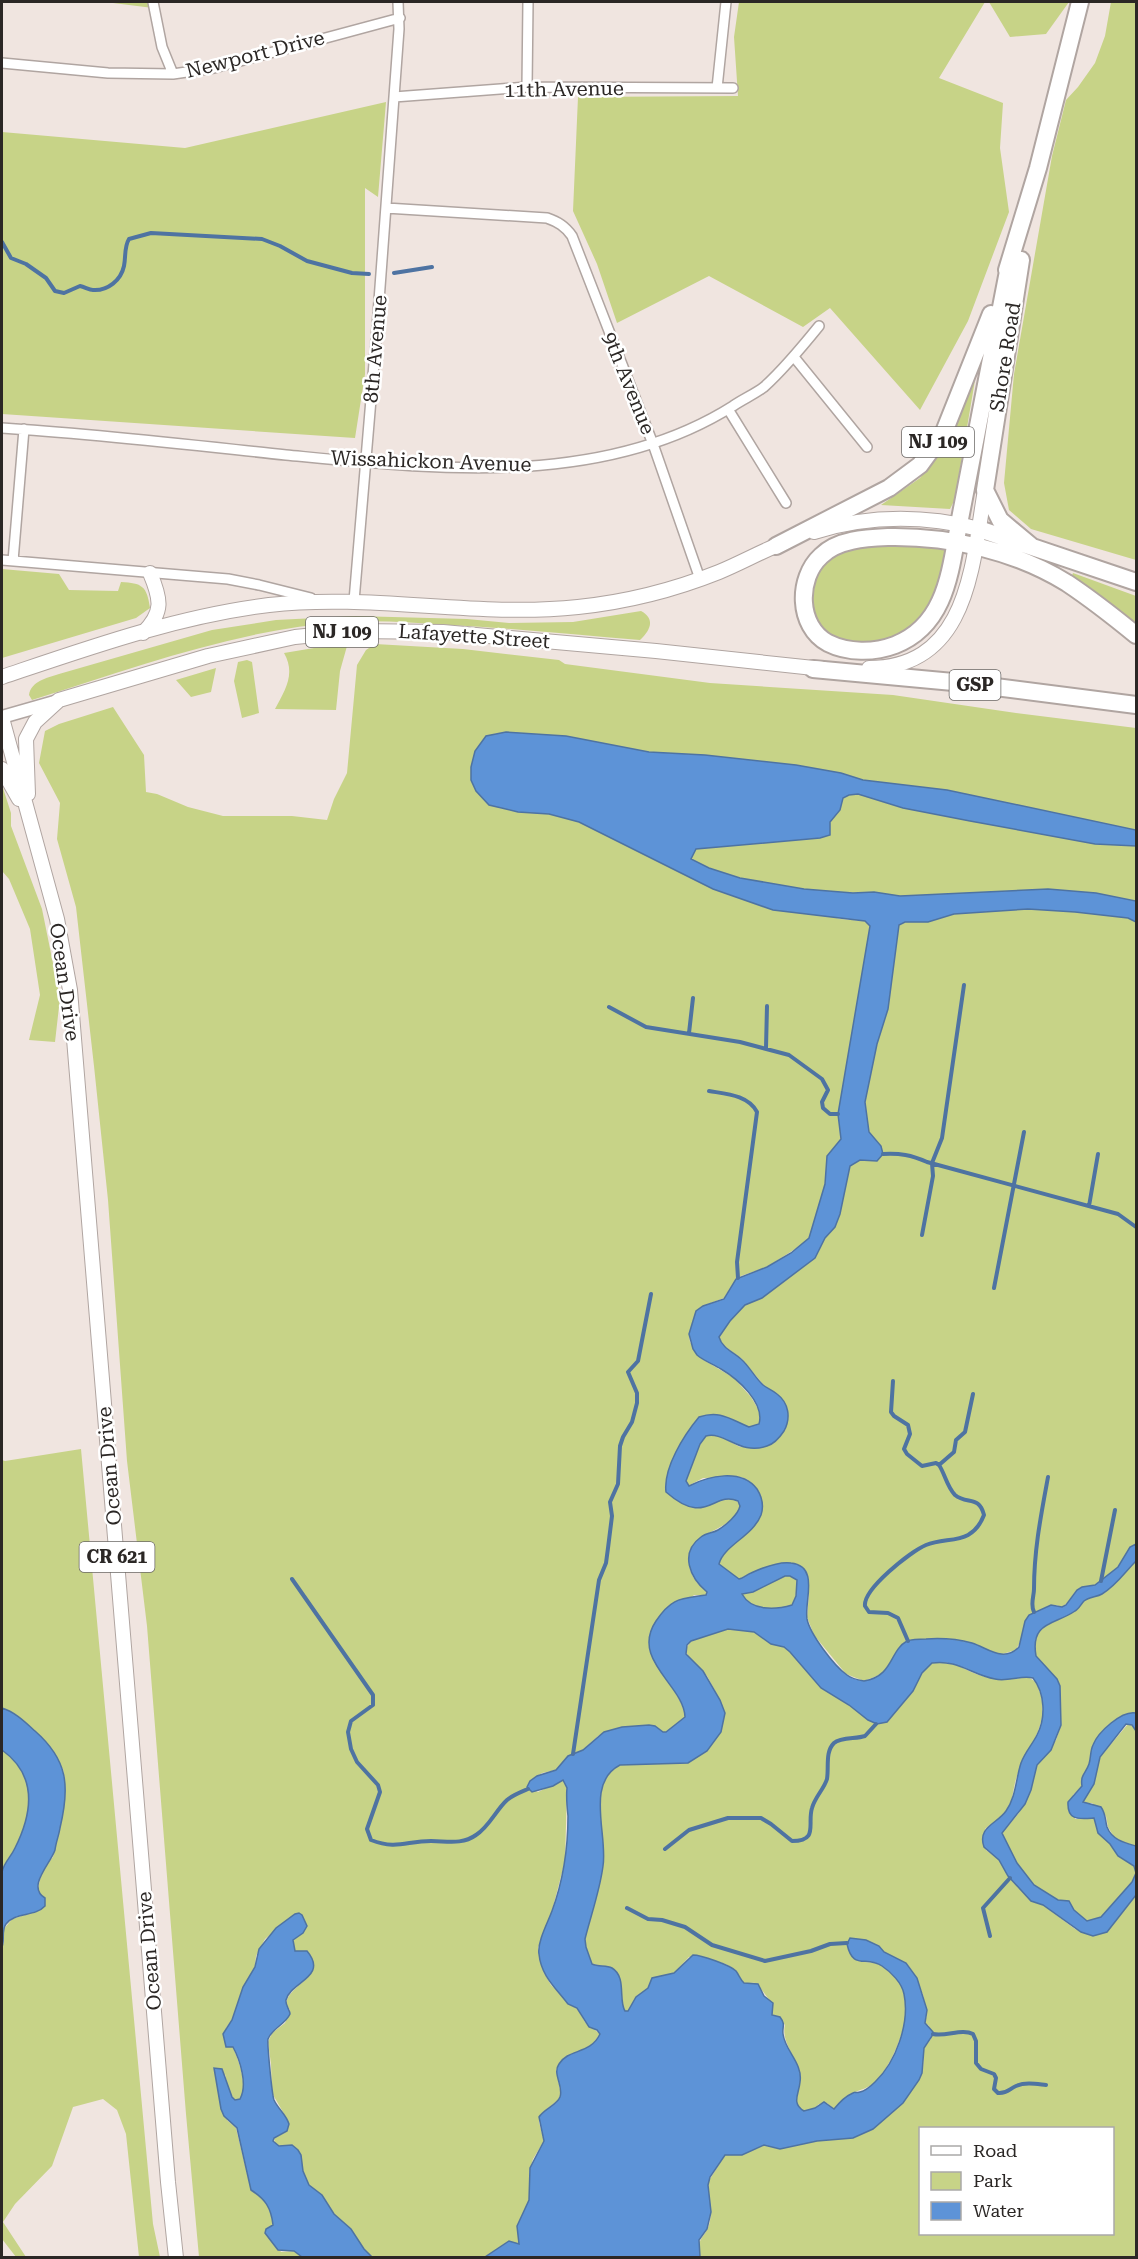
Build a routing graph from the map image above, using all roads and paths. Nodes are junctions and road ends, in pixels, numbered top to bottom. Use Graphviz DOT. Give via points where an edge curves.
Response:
graph roads {
  1 [pos="153,2"];
  2 [pos="398,2"];
  3 [pos="528,2"];
  4 [pos="726,2"];
  5 [pos="1080,2"];
  6 [pos="400,18"];
  7 [pos="2,63"];
  8 [pos="173,74"];
  9 [pos="527,87"];
  10 [pos="717,88"];
  11 [pos="733,88"];
  12 [pos="394,97"];
  13 [pos="1038,168"];
  14 [pos="386,208"];
  15 [pos="1010,261"];
  16 [pos="819,326"];
  17 [pos="794,357"];
  18 [pos="728,408"];
  19 [pos="2,428"];
  20 [pos="24,429"];
  21 [pos="653,444"];
  22 [pos="867,447"];
  23 [pos="365,462"];
  24 [pos="986,490"];
  25 [pos="786,503"];
  26 [pos="959,524"];
  27 [pos="979,529"];
  28 [pos="956,542"];
  29 [pos="776,546"];
  30 [pos="1031,546"];
  31 [pos="975,547"];
  32 [pos="2,560"];
  33 [pos="13,561"];
  34 [pos="150,573"];
  35 [pos="700,579"];
  36 [pos="1137,582"];
  37 [pos="321,601"];
  38 [pos="354,601"];
  39 [pos="142,633"];
  40 [pos="1137,634"];
  41 [pos="813,669"];
  42 [pos="2,677"];
  43 [pos="59,700"];
  44 [pos="1137,705"];
  45 [pos="2,718"];
  46 [pos="2,769"];
  47 [pos="29,817"];
  48 [pos="176,2258"];
  1 -- 8 [label="street" via="162,47"];
  2 -- 6 [label="street, 8th Avenue"];
  3 -- 9 [label="street"];
  4 -- 10 [label="street"];
  5 -- 13 [label="highway, Shore Road / NJ 109"];
  6 -- 8 [label="street, Newport Drive" via="214,68"];
  6 -- 12 [label="street, 8th Avenue"];
  7 -- 8 [label="street, Newport Drive" via="108,73"];
  9 -- 10 [label="street, 11th Avenue"];
  9 -- 12 [label="street, 11th Avenue"];
  10 -- 11 [label="street, 11th Avenue"];
  12 -- 14 [label="street, 8th Avenue"];
  13 -- 15 [label="highway, Shore Road / NJ 109"];
  13 -- 24 [label="highway, Shore Road / NJ 109"];
  14 -- 21 [label="street, 9th Avenue" via="557,221 572,236"];
  14 -- 23 [label="street, 8th Avenue"];
  15 -- 26 [label="highway"];
  15 -- 29 [label="highway, NJ 109" via="950,419 930,453 900,482"];
  16 -- 17 [label="street, Wissahickon Avenue"];
  17 -- 18 [label="street, Wissahickon Avenue" via="763,387"];
  17 -- 22 [label="street"];
  18 -- 21 [label="street, Wissahickon Avenue" via="684,433"];
  18 -- 25 [label="street"];
  19 -- 20 [label="street, Wissahickon Avenue"];
  20 -- 23 [label="street, Wissahickon Avenue"];
  20 -- 33 [label="street"];
  21 -- 23 [label="street, Wissahickon Avenue" via="591,460 546,465 491,468"];
  21 -- 35 [label="street, 9th Avenue"];
  23 -- 38 [label="street, 8th Avenue"];
  24 -- 27 [label="main road, Shore Road / NJ 109"];
  24 -- 30 [label="highway" via="1000,520"];
  26 -- 27 [label="main road, Lafayette Street"];
  26 -- 28 [label="highway"];
  26 -- 29 [label="main road, Lafayette Street" via="880,519 826,528"];
  27 -- 30 [label="highway"];
  27 -- 31 [label="main road, Shore Road / NJ 109"];
  28 -- 28 [label="highway" via="941,602 924,626 908,639 880,649 852,650 827,642 810,621 804,606 804,585 816,561 829,549 845,542 882,537"];
  28 -- 31 [label="highway"];
  29 -- 35 [label="main road, Lafayette Street / NJ 109"];
  30 -- 36 [label="highway"];
  31 -- 40 [label="highway" via="1056,577"];
  31 -- 41 [label="main road, NJ 109" via="962,605 952,625 932,647 894,666"];
  32 -- 33 [label="street"];
  33 -- 34 [label="street"];
  34 -- 37 [label="street" via="244,581"];
  34 -- 39 [label="main road" via="159,610"];
  35 -- 38 [label="main road, Lafayette Street / NJ 109" via="629,599 558,609"];
  37 -- 38 [label="main road, Lafayette Street / NJ 109"];
  37 -- 39 [label="main road, Lafayette Street / NJ 109" via="225,612"];
  39 -- 42 [label="main road, Lafayette Street / NJ 109"];
  41 -- 43 [label="main road, Lafayette Street / NJ 109" via="477,635 356,631 295,637 229,650"];
  41 -- 44 [label="highway, GSP"];
  43 -- 45 [label="main road, Lafayette Street / NJ 109"];
  43 -- 47 [label="main road" via="35,722 26,739"];
  45 -- 47 [label="main road, Ocean Drive / CR 621"];
  46 -- 47 [label="main road"];
  47 -- 48 [label="main road, Ocean Drive / CR 621" via="57,919 70,990"];
}
